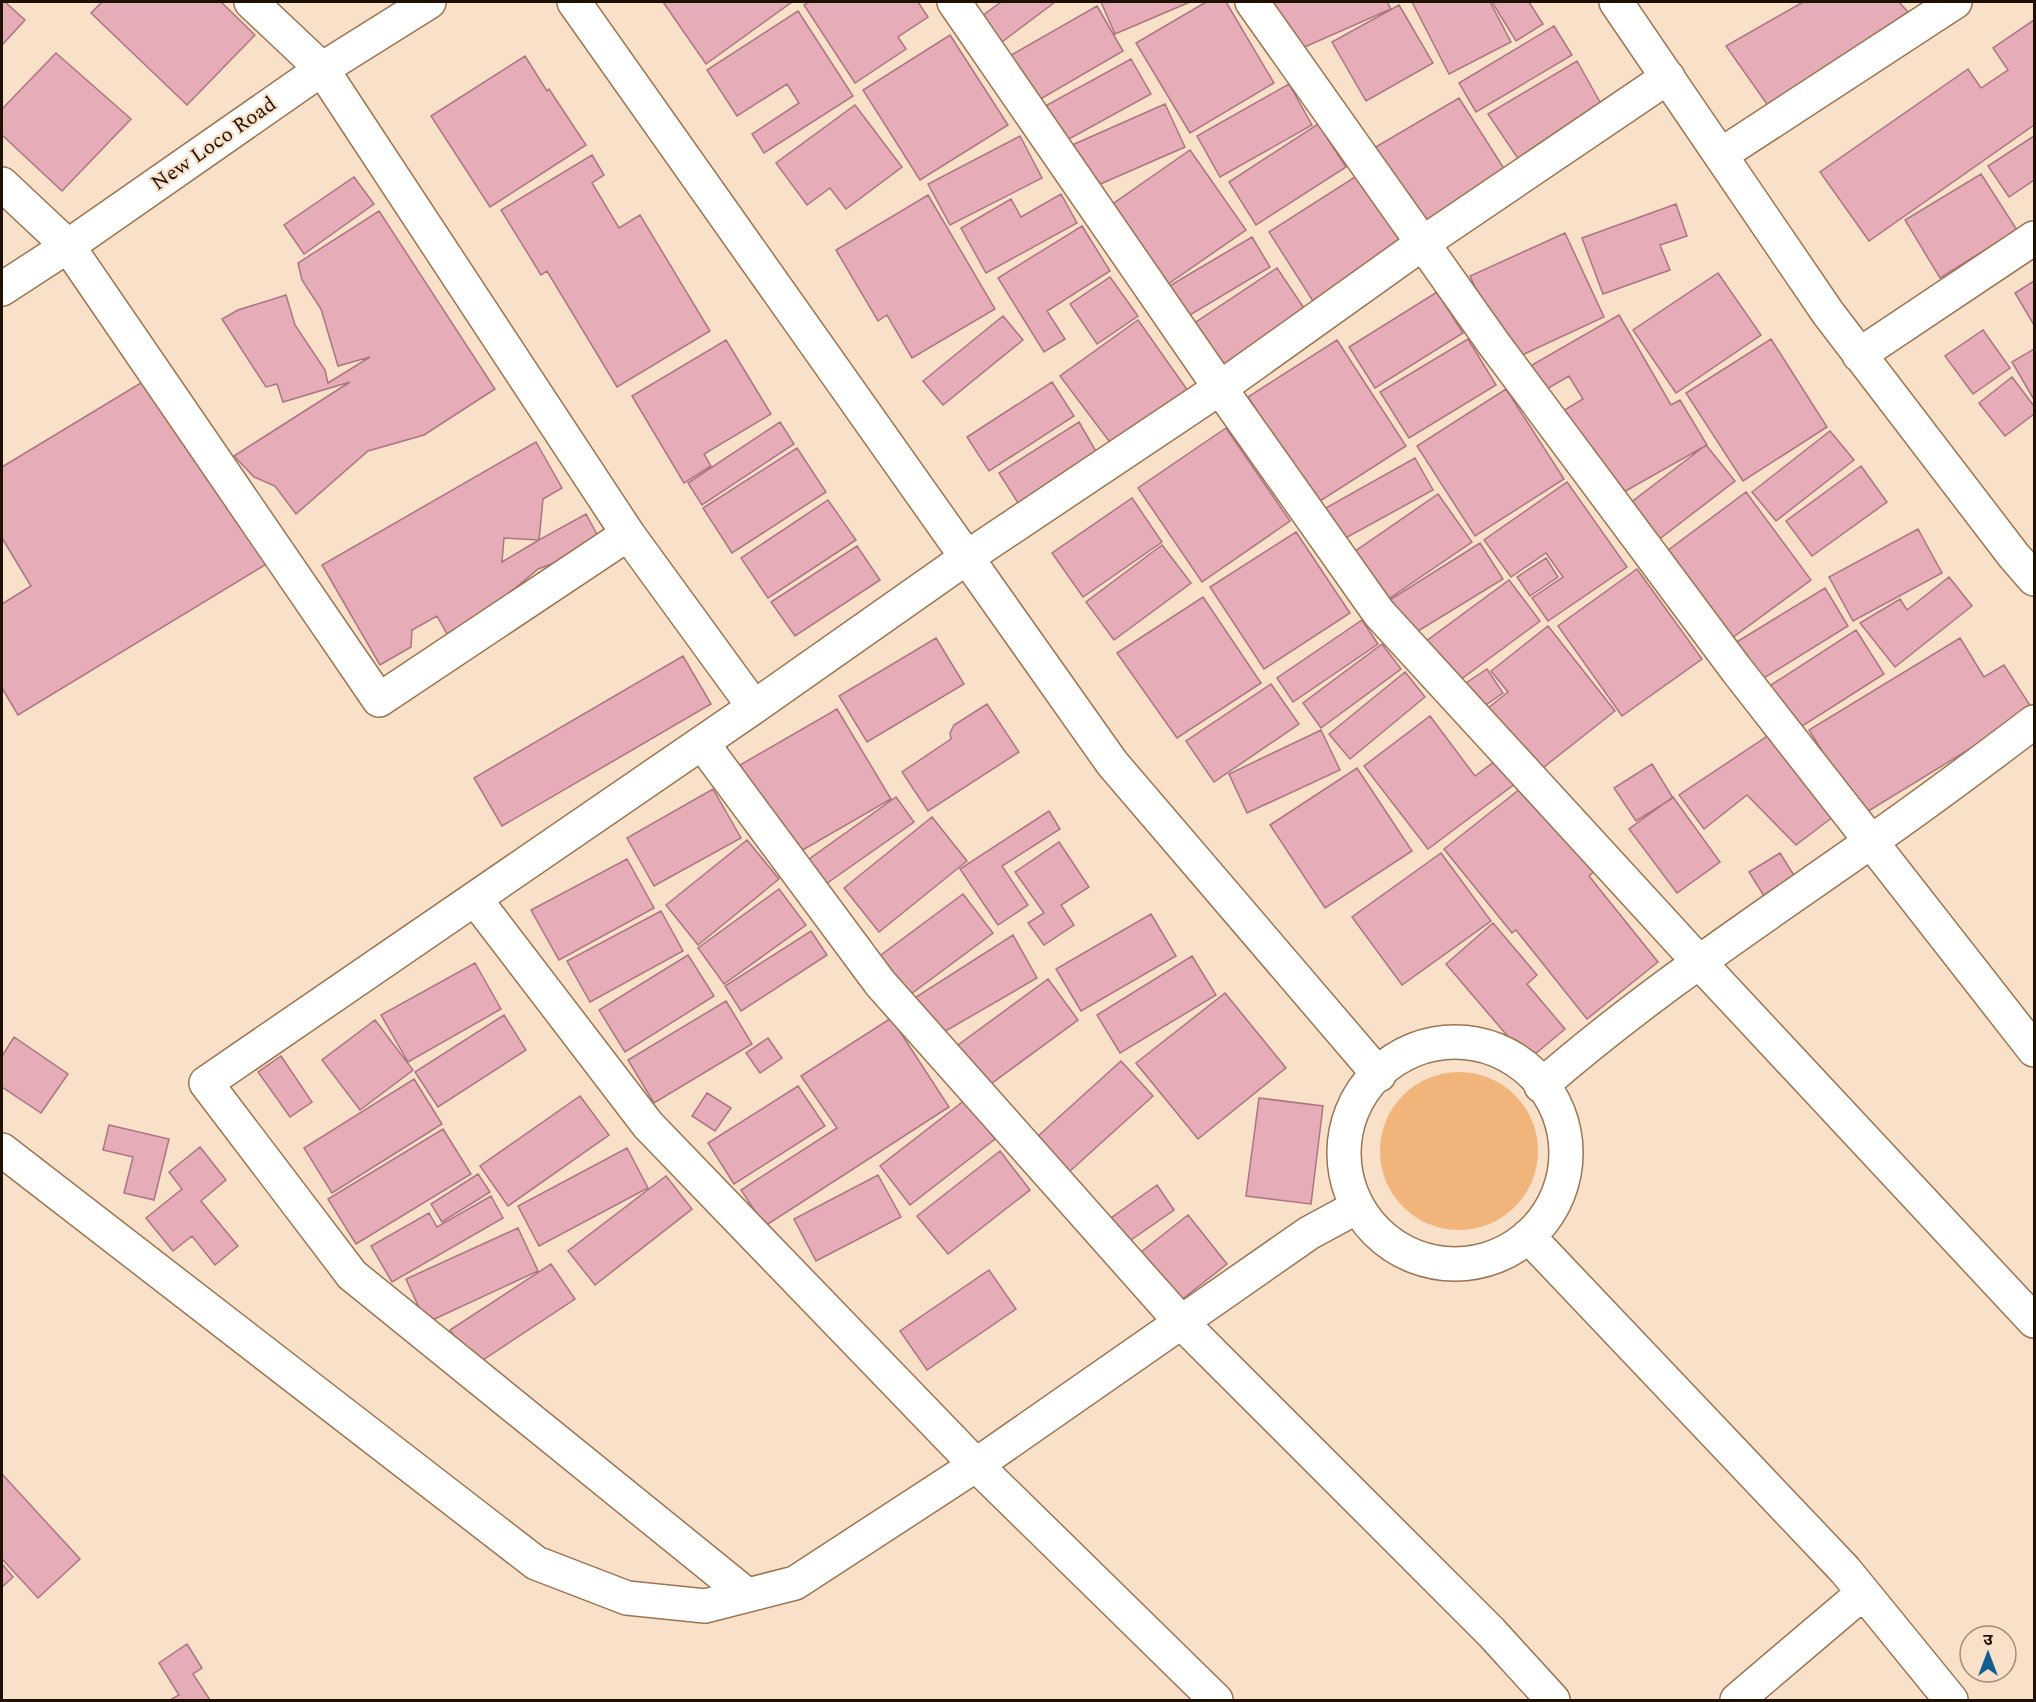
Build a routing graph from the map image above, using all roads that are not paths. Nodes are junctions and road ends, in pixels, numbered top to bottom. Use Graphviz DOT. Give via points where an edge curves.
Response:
graph roads {
  1 [pos="251,2"];
  2 [pos="429,2"];
  3 [pos="574,2"];
  4 [pos="954,2"];
  5 [pos="1252,2"];
  6 [pos="1616,2"];
  7 [pos="1955,2"];
  8 [pos="322,69"];
  9 [pos="1668,77"];
  10 [pos="1722,154"];
  11 [pos="2,184"];
  12 [pos="2034,238"];
  13 [pos="1423,243"];
  14 [pos="68,246"];
  15 [pos="2,289"];
  16 [pos="1859,355"];
  17 [pos="1220,388"];
  18 [pos="628,534"];
  19 [pos="966,558"];
  20 [pos="2034,579"];
  21 [pos="754,707"];
  22 [pos="2034,722"];
  23 [pos="702,743"];
  24 [pos="1871,842"];
  25 [pos="475,899"];
  26 [pos="1699,962"];
  27 [pos="2034,1050"];
  28 [pos="1379,1075"];
  29 [pos="1541,1086"];
  30 [pos="2,1150"];
  31 [pos="1357,1207"];
  32 [pos="1528,1236"];
  33 [pos="2034,1321"];
  34 [pos="1182,1322"];
  35 [pos="976,1465"];
  36 [pos="1863,1593"];
  37 [pos="747,1595"];
  38 [pos="1216,1701"];
  39 [pos="1553,1701"];
  40 [pos="1737,1701"];
  41 [pos="1951,1701"];
  1 -- 8 [label="street"];
  2 -- 8 [label="street, New Loco Road"];
  3 -- 19 [label="street"];
  4 -- 17 [label="street"];
  5 -- 13 [label="street"];
  6 -- 9 [label="street"];
  7 -- 10 [label="street"];
  8 -- 14 [label="street, New Loco Road"];
  8 -- 18 [label="street"];
  9 -- 10 [label="street"];
  9 -- 13 [label="street"];
  10 -- 16 [label="street"];
  11 -- 14 [label="street"];
  12 -- 16 [label="street"];
  13 -- 17 [label="street"];
  13 -- 24 [label="street" via="1729,660"];
  14 -- 15 [label="street, New Loco Road"];
  14 -- 18 [label="street" via="379,700"];
  16 -- 20 [label="street"];
  17 -- 19 [label="street"];
  17 -- 26 [label="street" via="1379,613"];
  18 -- 21 [label="street"];
  19 -- 21 [label="street"];
  19 -- 28 [label="street" via="1112,763"];
  21 -- 23 [label="street"];
  22 -- 24 [label="street"];
  23 -- 25 [label="street"];
  23 -- 34 [label="street" via="880,983"];
  24 -- 26 [label="street"];
  24 -- 27 [label="street"];
  25 -- 35 [label="street" via="648,1125"];
  25 -- 37 [label="street" via="206,1083 352,1275"];
  26 -- 29 [label="street"];
  26 -- 33 [label="street"];
  28 -- 29 [label="street" via="1389,1063 1424,1046 1447,1041 1499,1050 1530,1069"];
  28 -- 31 [label="street" via="1354,1103 1343,1146 1348,1188"];
  29 -- 32 [label="street" via="1561,1114 1568,1159 1558,1198"];
  30 -- 37 [label="street" via="536,1563 627,1598 705,1606"];
  31 -- 32 [label="street" via="1381,1237 1413,1257 1470,1264 1508,1252"];
  31 -- 34 [label="street" via="1309,1233"];
  32 -- 36 [label="street"];
  34 -- 35 [label="street"];
  34 -- 39 [label="street" via="1491,1632"];
  35 -- 37 [label="street" via="795,1583"];
  35 -- 38 [label="street"];
  36 -- 40 [label="street"];
  36 -- 41 [label="street"];
}
